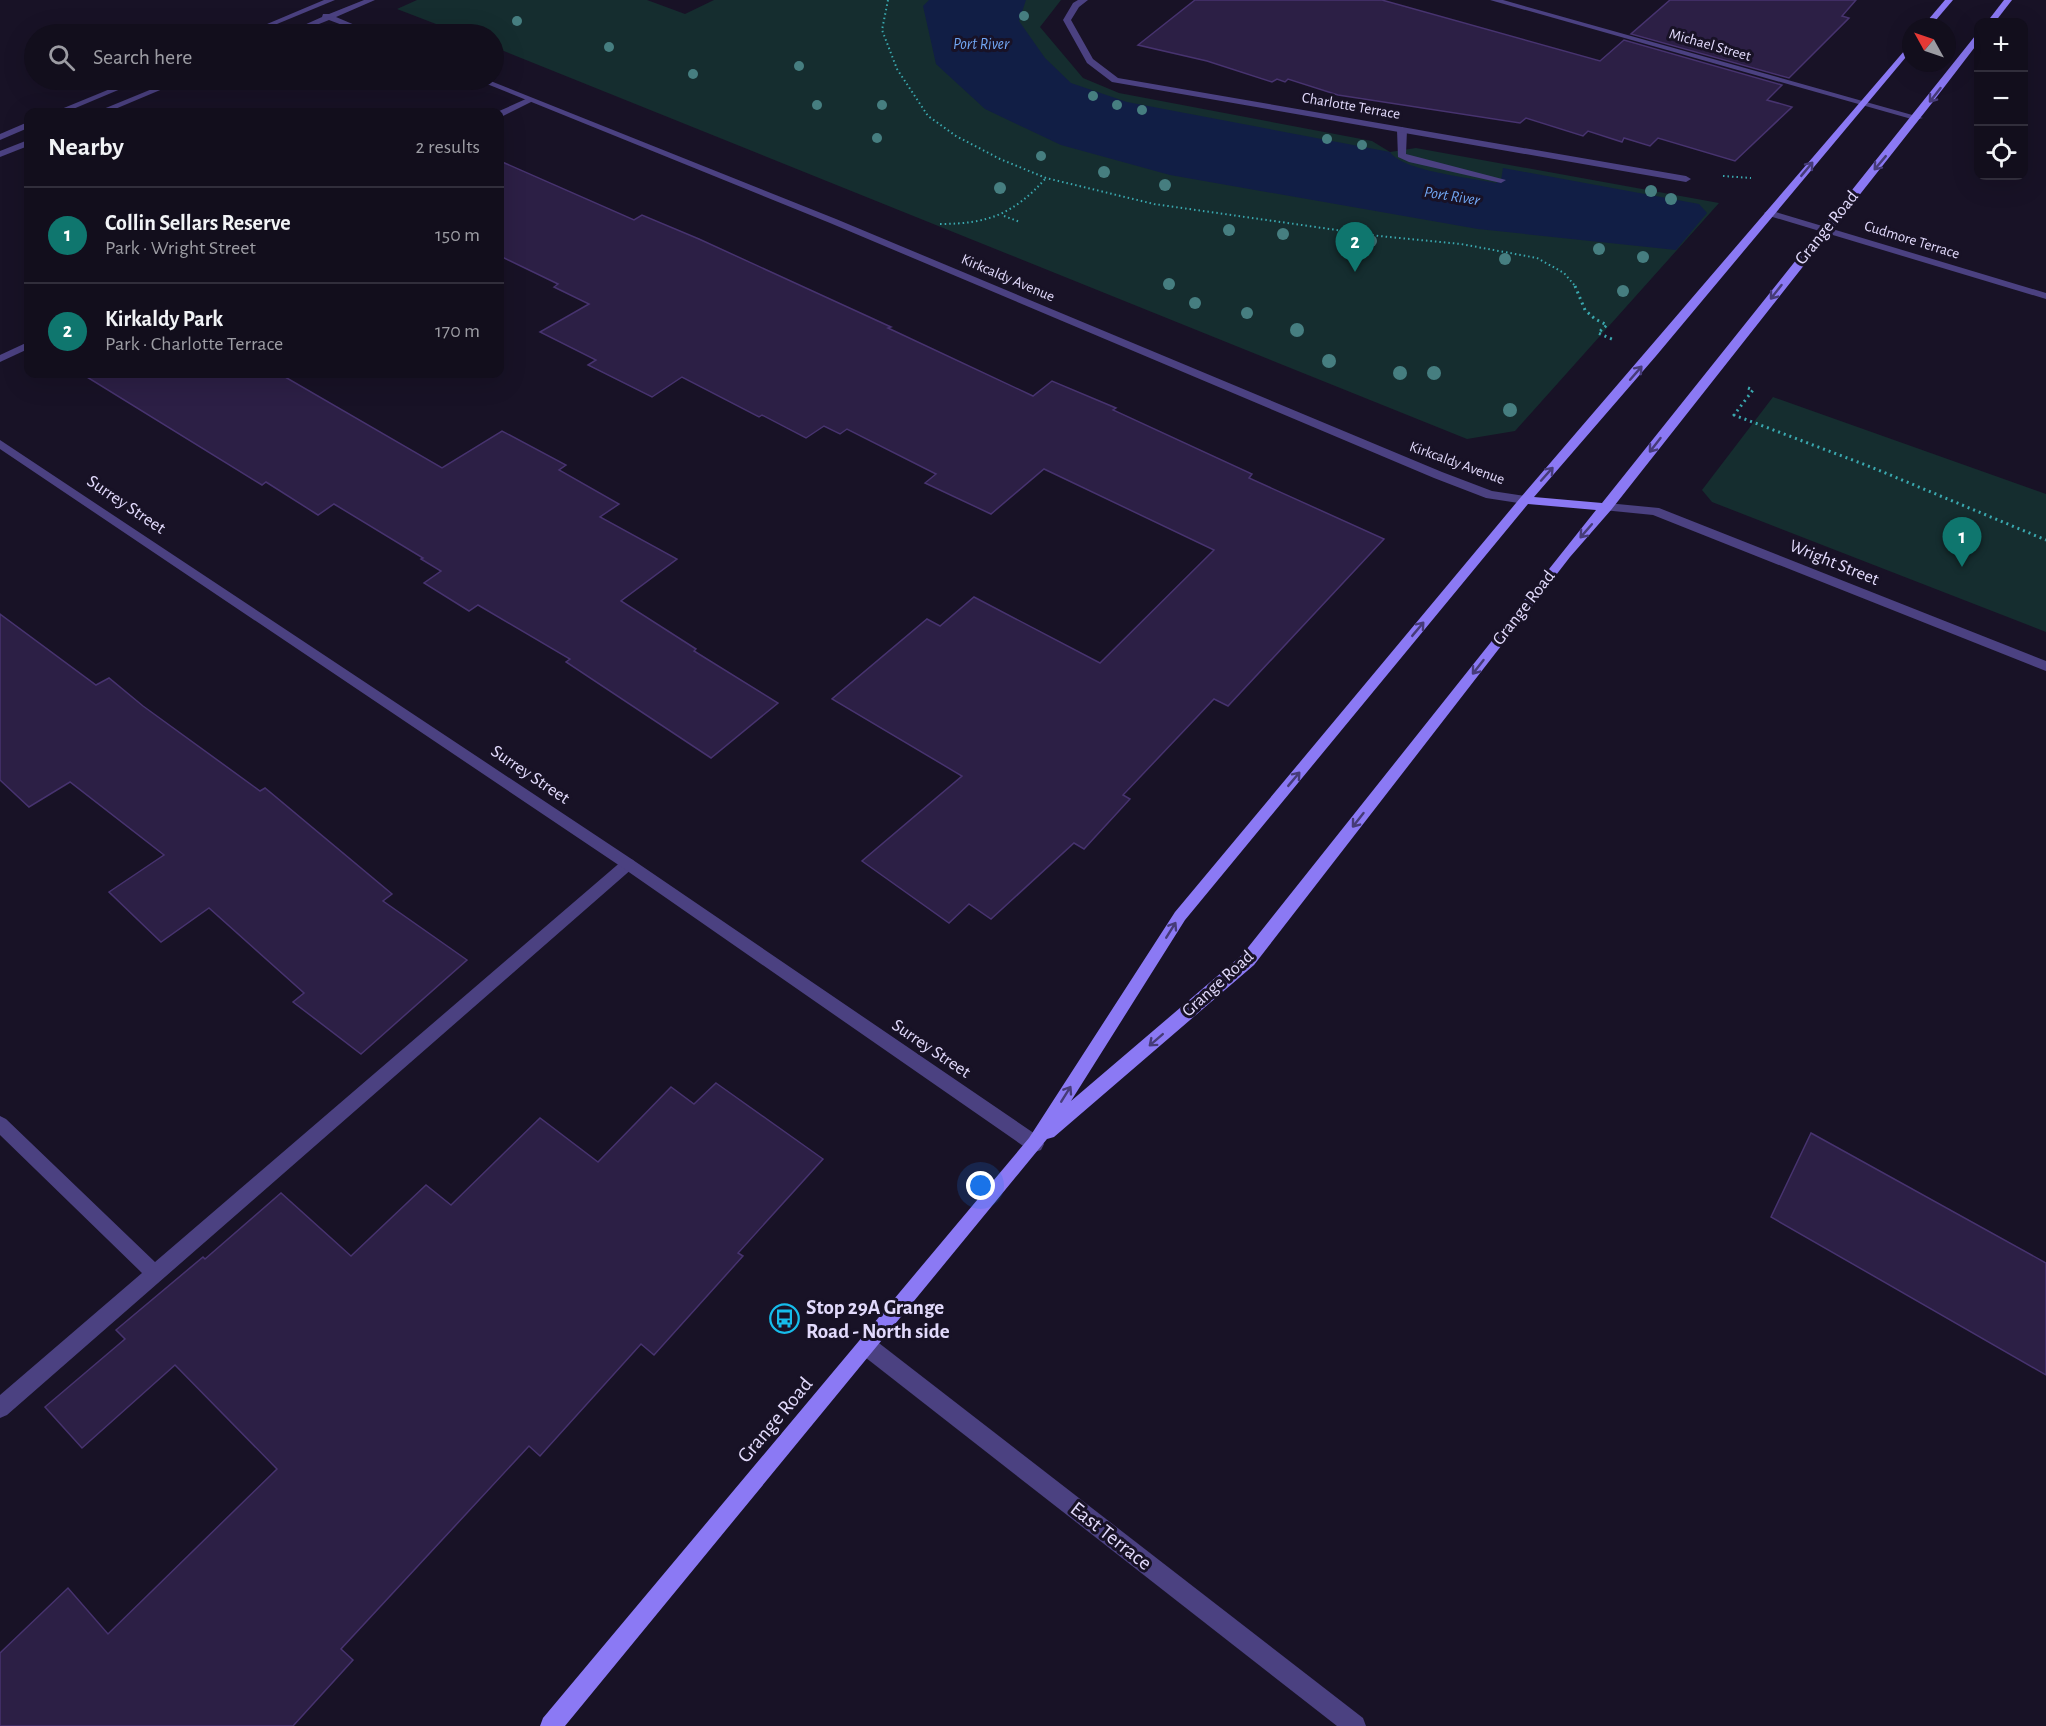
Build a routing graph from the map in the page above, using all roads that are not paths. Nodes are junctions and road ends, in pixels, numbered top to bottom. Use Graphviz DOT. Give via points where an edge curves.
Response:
graph roads {
  1 [pos="331,0"];
  2 [pos="371,0"];
  3 [pos="1084,0"];
  4 [pos="1494,0"];
  5 [pos="1949,0"];
  6 [pos="2008,0"];
  7 [pos="310,9"];
  8 [pos="330,17"];
  9 [pos="1934,18"];
  10 [pos="1994,18"];
  11 [pos="272,24"];
  12 [pos="313,24"];
  13 [pos="347,24"];
  14 [pos="1974,43"];
  15 [pos="1902,57"];
  16 [pos="504,89"];
  17 [pos="113,90"];
  18 [pos="155,90"];
  19 [pos="531,100"];
  20 [pos="1863,103"];
  21 [pos="69,108"];
  22 [pos="111,108"];
  23 [pos="504,112"];
  24 [pos="1918,118"];
  25 [pos="24,127"];
  26 [pos="1402,130"];
  27 [pos="0,137"];
  28 [pos="24,144"];
  29 [pos="0,154"];
  30 [pos="1686,179"];
  31 [pos="1501,180"];
  32 [pos="1770,213"];
  33 [pos="1825,230"];
  34 [pos="2046,296"];
  35 [pos="24,347"];
  36 [pos="0,359"];
  37 [pos="0,444"];
  38 [pos="1525,500"];
  39 [pos="1606,507"];
  40 [pos="2046,666"];
  41 [pos="628,864"];
  42 [pos="0,1124"];
  43 [pos="1035,1144"];
  44 [pos="155,1274"];
  45 [pos="868,1347"];
  46 [pos="0,1408"];
  47 [pos="551,1726"];
  48 [pos="1355,1726"];
  1 -- 7 [label="street"];
  2 -- 8 [label="street"];
  3 -- 26 [label="street, Charlotte Terrace" via="1067,20 1090,61 1115,80"];
  4 -- 20 [label="street, Michael Street"];
  5 -- 9 [label="main road"];
  6 -- 10 [label="main road"];
  7 -- 8 [label="street"];
  7 -- 11 [label="street"];
  8 -- 12 [label="street"];
  8 -- 13 [label="street"];
  14 -- 24 [label="main road, Grange Road, one-way"];
  15 -- 20 [label="main road, Grange Road"];
  16 -- 19 [label="street, Kirkcaldy Avenue"];
  17 -- 21 [label="street"];
  18 -- 22 [label="street"];
  19 -- 23 [label="street"];
  19 -- 38 [label="street, Kirkcaldy Avenue" via="833,221 1438,475 1490,495"];
  20 -- 24 [label="street, Michael Street"];
  32 -- 20 [label="main road, Grange Road, one-way"];
  24 -- 33 [label="main road, Grange Road, one-way"];
  25 -- 27 [label="street"];
  26 -- 30 [label="street, Charlotte Terrace"];
  26 -- 31 [label="street" via="1401,154 1412,160"];
  28 -- 29 [label="street"];
  32 -- 33 [label="street, Cudmore Terrace"];
  38 -- 32 [label="main road, Grange Road, one-way"];
  33 -- 34 [label="street, Cudmore Terrace"];
  33 -- 39 [label="main road, Grange Road, one-way"];
  35 -- 36 [label="street"];
  37 -- 41 [label="street, Surrey Street"];
  38 -- 39 [label="main road"];
  43 -- 38 [label="main road, Grange Road, one-way" via="1180,916"];
  39 -- 40 [label="street, Wright Street" via="1655,511"];
  39 -- 43 [label="main road, Grange Road, one-way" via="1248,960"];
  41 -- 43 [label="street, Surrey Street"];
  41 -- 44 [label="street"];
  42 -- 44 [label="street"];
  43 -- 45 [label="main road, Grange Road"];
  44 -- 46 [label="street"];
  45 -- 47 [label="main road, Grange Road"];
  45 -- 48 [label="street, East Terrace"];
}
